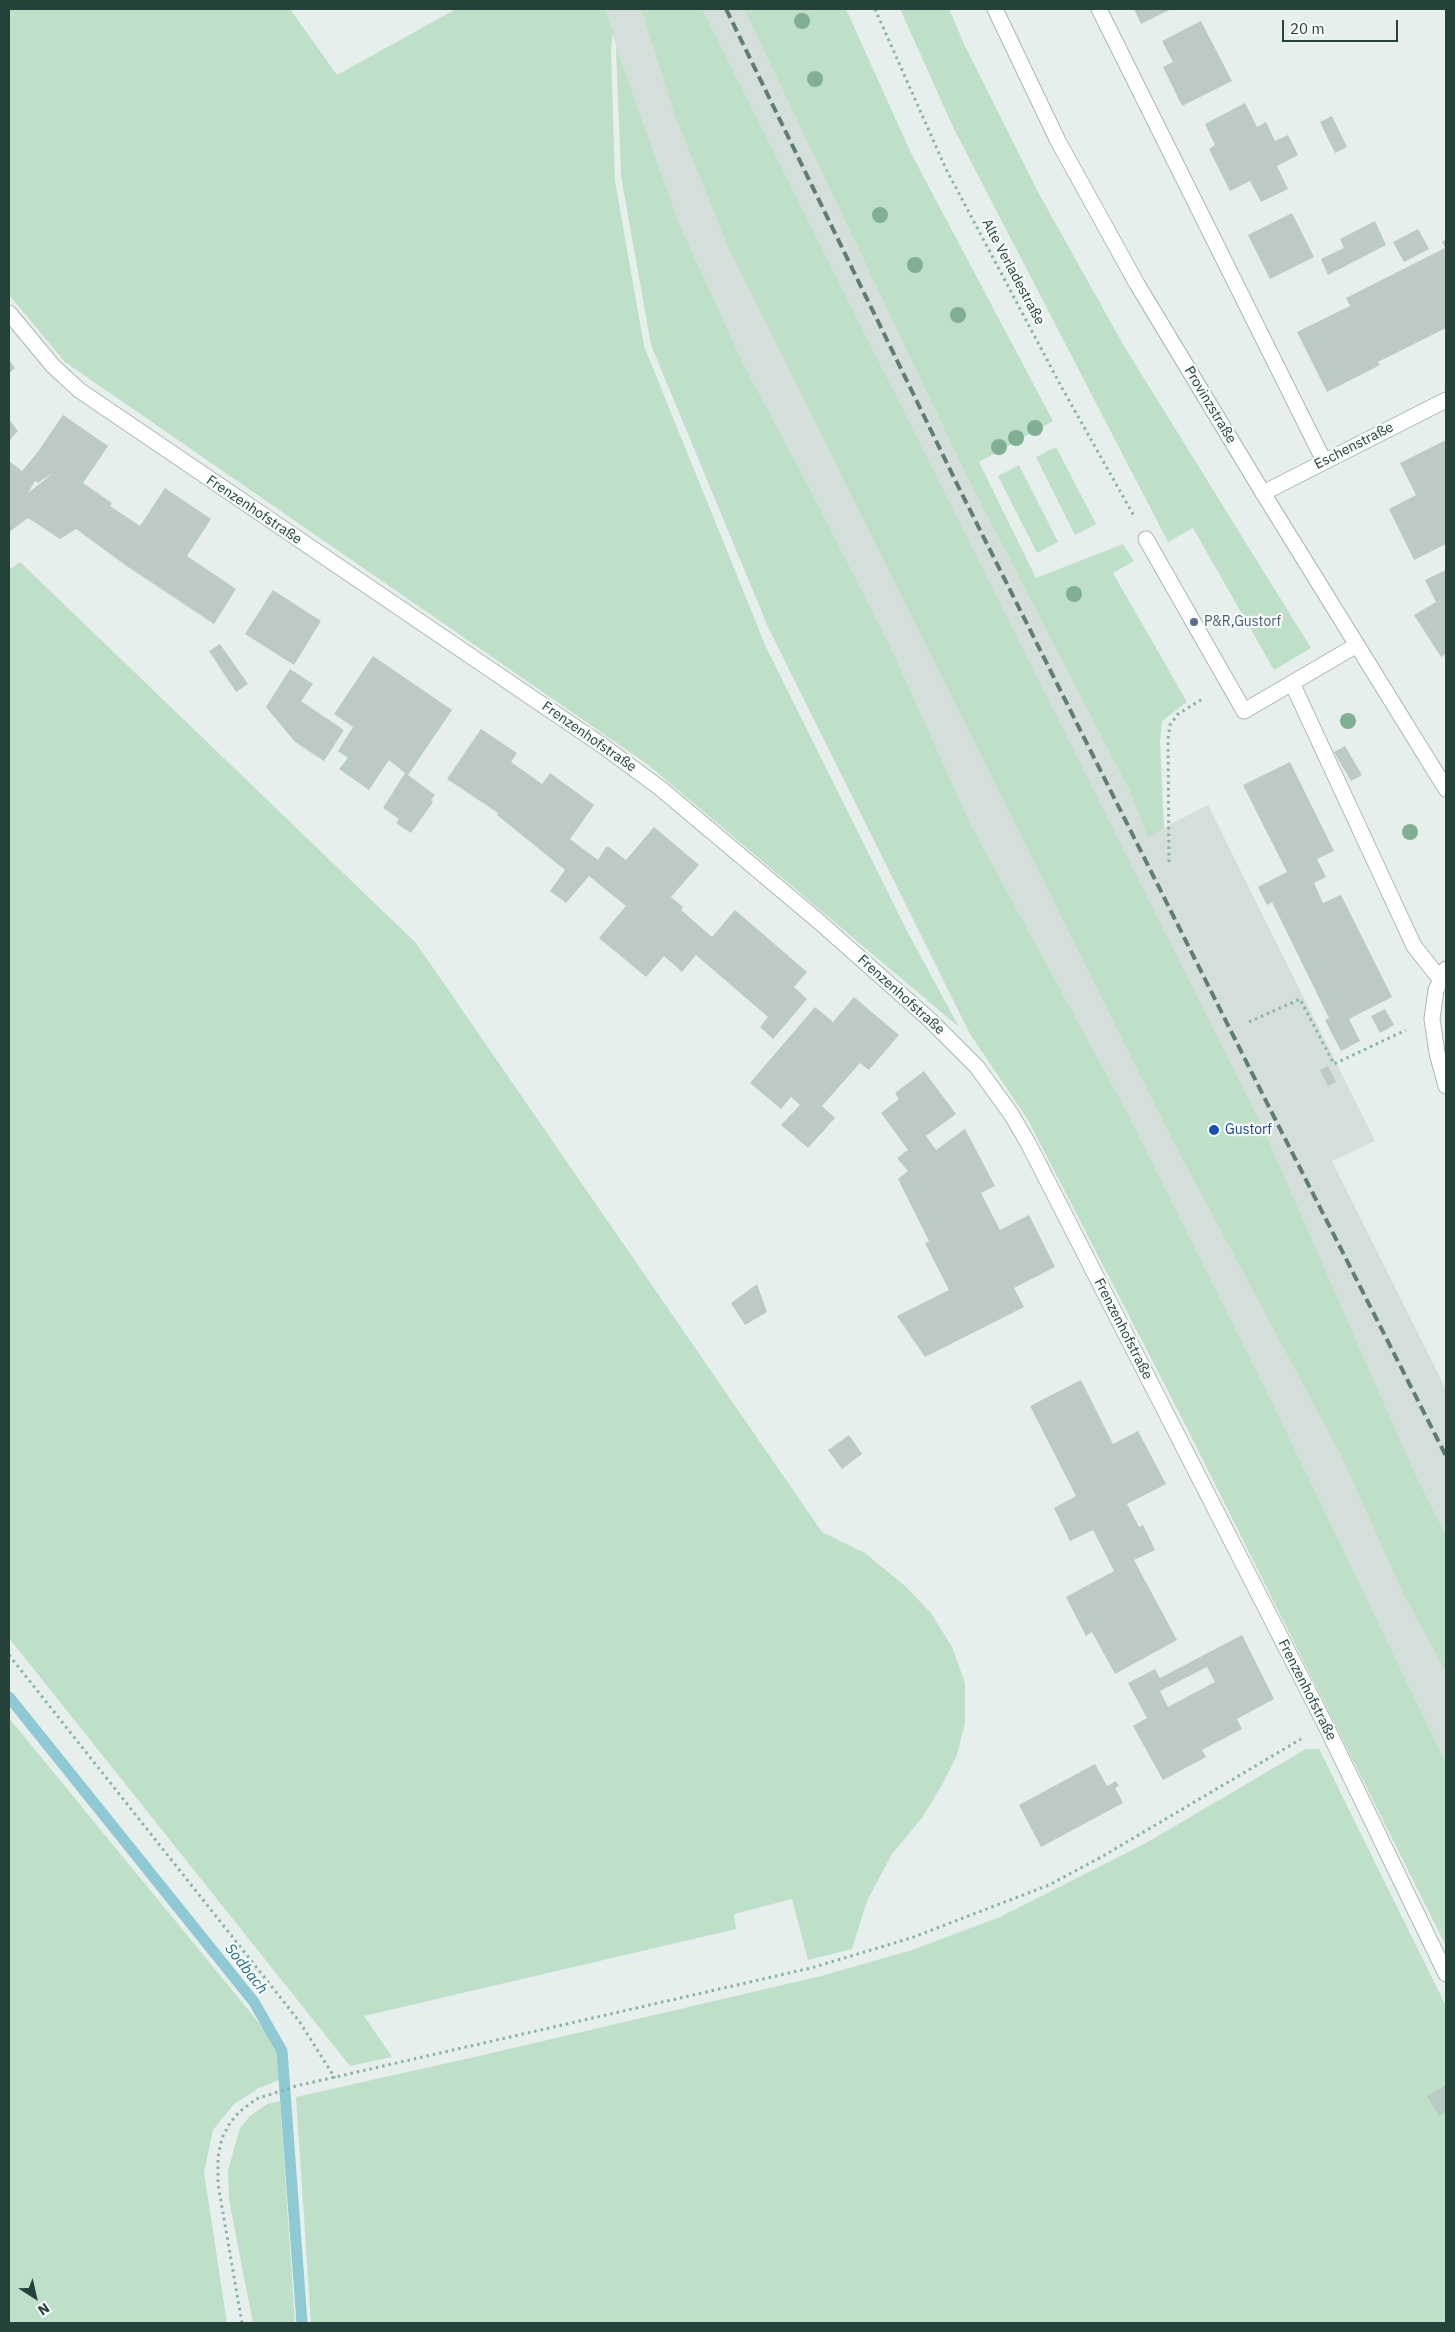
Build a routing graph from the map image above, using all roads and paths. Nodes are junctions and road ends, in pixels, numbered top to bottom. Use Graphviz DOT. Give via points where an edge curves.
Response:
graph roads {
  1 [pos="875,9"];
  2 [pos="995,9"];
  3 [pos="1099,9"];
  4 [pos="9,314"];
  5 [pos="1446,400"];
  6 [pos="1324,461"];
  7 [pos="1263,493"];
  8 [pos="1146,539"];
  9 [pos="1357,645"];
  10 [pos="1228,683"];
  11 [pos="1292,683"];
  12 [pos="1446,789"];
  13 [pos="1169,862"];
  14 [pos="1443,974"];
  15 [pos="1432,1019"];
  16 [pos="1249,1022"];
  17 [pos="1446,1086"];
  18 [pos="9,1655"];
  19 [pos="1325,1724"];
  20 [pos="1446,1974"];
  21 [pos="335,2078"];
  22 [pos="242,2323"];
  1 -- 8 [label="path, Alte Verladestraße" via="946,168"];
  2 -- 7 [label="street, Provinzstraße" via="1054,134 1106,230"];
  3 -- 6 [label="street"];
  4 -- 19 [label="street, Frenzenhofstraße" via="60,374 97,403 660,788 823,926 977,1066 1028,1144"];
  5 -- 6 [label="street, Eschenstraße"];
  6 -- 7 [label="street, Eschenstraße"];
  7 -- 9 [label="street, Provinzstraße"];
  8 -- 10 [label="street"];
  9 -- 11 [label="street"];
  9 -- 12 [label="street, Provinzstraße"];
  10 -- 11 [label="street" via="1244,711"];
  10 -- 13 [label="path" via="1178,714 1170,725"];
  11 -- 14 [label="street" via="1414,946"];
  14 -- 15 [label="street" via="1434,999"];
  15 -- 16 [label="path" via="1334,1064 1300,999"];
  15 -- 17 [label="street"];
  18 -- 21 [label="path" via="299,2020"];
  19 -- 20 [label="street, Frenzenhofstraße"];
  19 -- 21 [label="path" via="1058,1880 911,1938 811,1968"];
  21 -- 22 [label="path" via="274,2092 251,2103 234,2117 222,2138 218,2184"];
}
